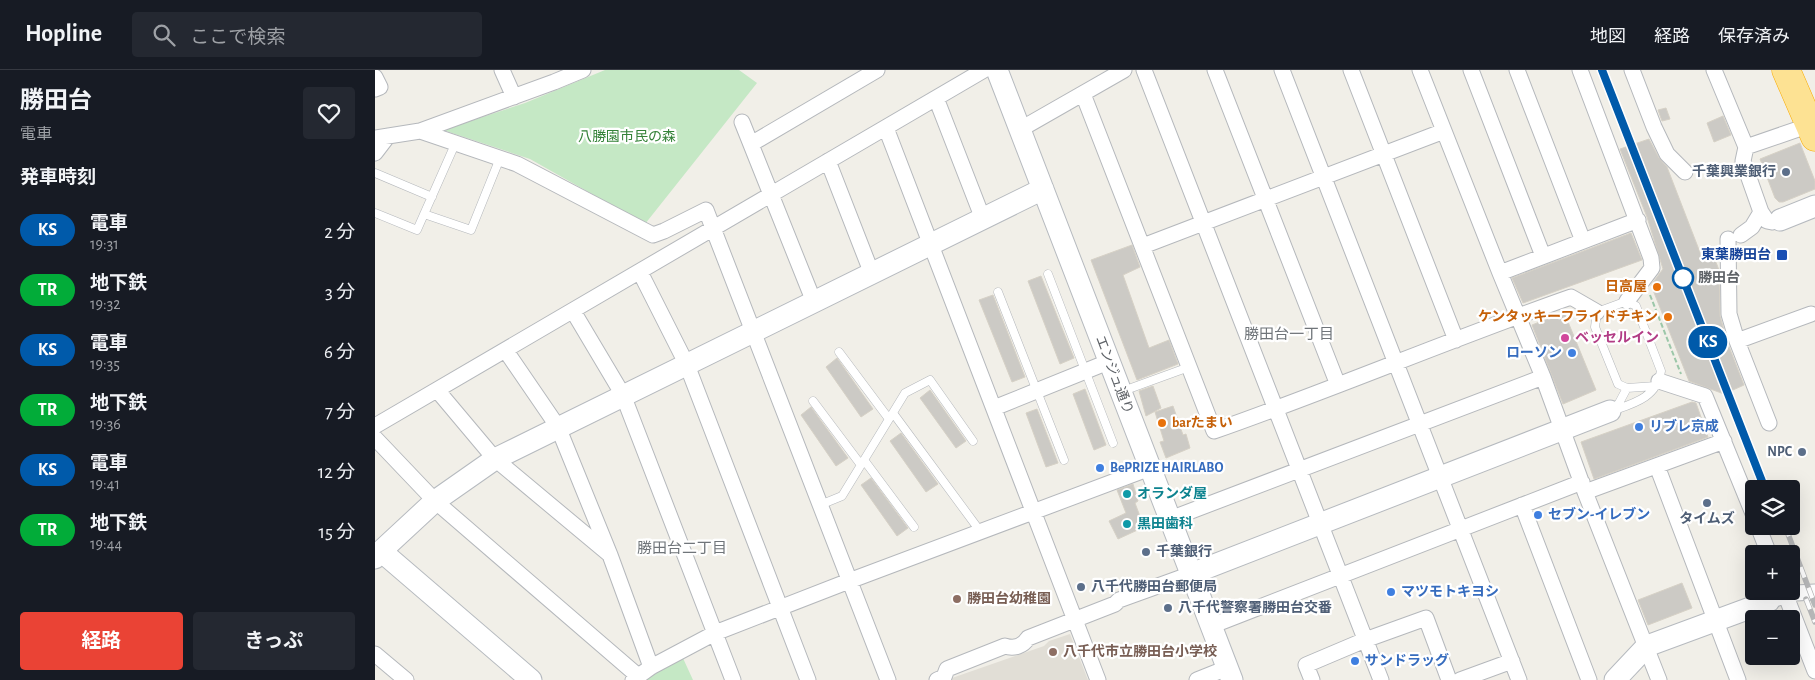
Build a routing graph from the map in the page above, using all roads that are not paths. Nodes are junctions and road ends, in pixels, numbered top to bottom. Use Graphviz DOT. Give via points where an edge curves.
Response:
graph roads {
  1 [pos="501,70"];
  2 [pos="583,70"];
  3 [pos="984,70"];
  4 [pos="997,70"];
  5 [pos="1124,70"];
  6 [pos="1144,70"];
  7 [pos="1215,70"];
  8 [pos="1283,70"];
  9 [pos="1351,70"];
  10 [pos="1420,70"];
  11 [pos="1471,70"];
  12 [pos="1517,70"];
  13 [pos="1580,70"];
  14 [pos="1632,70"];
  15 [pos="1714,70"];
  16 [pos="1786,70"];
  17 [pos="873,71"];
  18 [pos="375,77"];
  19 [pos="375,89"];
  20 [pos="1083,94"];
  21 [pos="514,97"];
  22 [pos="936,98"];
  23 [pos="742,122"];
  24 [pos="886,128"];
  25 [pos="420,130"];
  26 [pos="1019,130"];
  27 [pos="1444,131"];
  28 [pos="1813,132"];
  29 [pos="381,137"];
  30 [pos="456,142"];
  31 [pos="751,144"];
  32 [pos="1746,147"];
  33 [pos="375,154"];
  34 [pos="1384,154"];
  35 [pos="500,158"];
  36 [pos="828,162"];
  37 [pos="1685,172"];
  38 [pos="375,173"];
  39 [pos="1324,177"];
  40 [pos="1043,189"];
  41 [pos="771,195"];
  42 [pos="432,196"];
  43 [pos="1265,199"];
  44 [pos="1815,206"];
  45 [pos="375,213"];
  46 [pos="424,214"];
  47 [pos="1771,216"];
  48 [pos="983,219"];
  49 [pos="1638,220"];
  50 [pos="1204,223"];
  51 [pos="713,229"];
  52 [pos="1583,241"];
  53 [pos="930,245"];
  54 [pos="1143,246"];
  55 [pos="1543,256"];
  56 [pos="640,272"];
  57 [pos="1500,272"];
  58 [pos="872,274"];
  59 [pos="1048,274"];
  60 [pos="998,292"];
  61 [pos="1627,301"];
  62 [pos="814,302"];
  63 [pos="573,311"];
  64 [pos="1597,312"];
  65 [pos="1811,314"];
  66 [pos="1518,316"];
  67 [pos="753,331"];
  68 [pos="1456,340"];
  69 [pos="1737,341"];
  70 [pos="506,351"];
  71 [pos="839,352"];
  72 [pos="1108,362"];
  73 [pos="1396,363"];
  74 [pos="687,364"];
  75 [pos="1189,368"];
  76 [pos="1086,371"];
  77 [pos="1543,377"];
  78 [pos="1657,384"];
  79 [pos="1338,385"];
  80 [pos="1627,388"];
  81 [pos="437,390"];
  82 [pos="1036,391"];
  83 [pos="1120,392"];
  84 [pos="623,396"];
  85 [pos="813,401"];
  86 [pos="994,408"];
  87 [pos="1275,409"];
  88 [pos="1611,411"];
  89 [pos="891,416"];
  90 [pos="1420,423"];
  91 [pos="1769,423"];
  92 [pos="375,426"];
  93 [pos="558,427"];
  94 [pos="1563,429"];
  95 [pos="375,438"];
  96 [pos="1724,441"];
  97 [pos="973,442"];
  98 [pos="1113,443"];
  99 [pos="495,458"];
  100 [pos="1065,460"];
  101 [pos="863,463"];
  102 [pos="1657,466"];
  103 [pos="1150,468"];
  104 [pos="1299,470"];
  105 [pos="1441,478"];
  106 [pos="1584,487"];
  107 [pos="1745,494"];
  108 [pos="435,501"];
  109 [pos="820,505"];
  110 [pos="1522,505"];
  111 [pos="1034,511"];
  112 [pos="1170,519"];
  113 [pos="1319,524"];
  114 [pos="914,526"];
  115 [pos="1460,529"];
  116 [pos="980,531"];
  117 [pos="378,553"];
  118 [pos="610,555"];
  119 [pos="1191,574"];
  120 [pos="1340,576"];
  121 [pos="849,581"];
  122 [pos="1815,592"];
  123 [pos="1800,594"];
  124 [pos="1769,600"];
  125 [pos="1781,600"];
  126 [pos="781,608"];
  127 [pos="1075,620"];
  128 [pos="1716,621"];
  129 [pos="1211,626"];
  130 [pos="715,633"];
  131 [pos="1365,640"];
  132 [pos="1647,646"];
  133 [pos="375,654"];
  134 [pos="1512,661"];
  135 [pos="651,667"];
  136 [pos="1815,671"];
  137 [pos="1230,674"];
  138 [pos="636,678"];
  139 [pos="406,680"];
  140 [pos="531,680"];
  141 [pos="733,680"];
  142 [pos="808,680"];
  143 [pos="888,680"];
  144 [pos="937,680"];
  145 [pos="1098,680"];
  146 [pos="1197,680"];
  147 [pos="1312,680"];
  148 [pos="1381,680"];
  149 [pos="1449,680"];
  150 [pos="1460,680"];
  151 [pos="1519,680"];
  152 [pos="1589,680"];
  153 [pos="1615,680"];
  154 [pos="1659,680"];
  155 [pos="1737,680"];
  1 -- 21 [label="street"];
  2 -- 21 [label="street"];
  3 -- 22 [label="street"];
  4 -- 26 [label="street, エンジュ通り"];
  5 -- 20 [label="street"];
  6 -- 50 [label="street"];
  7 -- 43 [label="street"];
  8 -- 39 [label="street"];
  9 -- 34 [label="street"];
  10 -- 27 [label="street"];
  11 -- 55 [label="street"];
  12 -- 52 [label="street"];
  13 -- 49 [label="street"];
  14 -- 37 [label="street" via="1667,154"];
  15 -- 32 [label="street"];
  16 -- 28 [label="highway"];
  17 -- 31 [label="street"];
  18 -- 19 [label="street" via="380,87"];
  20 -- 26 [label="street"];
  20 -- 54 [label="street"];
  21 -- 25 [label="street"];
  22 -- 24 [label="street"];
  22 -- 48 [label="street"];
  23 -- 31 [label="street"];
  24 -- 36 [label="street"];
  24 -- 53 [label="street"];
  25 -- 29 [label="street"];
  25 -- 30 [label="street"];
  26 -- 40 [label="street, エンジュ通り"];
  27 -- 34 [label="street"];
  27 -- 57 [label="street"];
  28 -- 32 [label="street"];
  29 -- 33 [label="street"];
  30 -- 35 [label="street"];
  30 -- 42 [label="lane"];
  31 -- 41 [label="street"];
  32 -- 47 [label="street" via="1743,161"];
  34 -- 39 [label="street"];
  34 -- 68 [label="street"];
  35 -- 46 [label="lane" via="471,230"];
  35 -- 51 [label="street" via="653,234 706,210"];
  36 -- 41 [label="street"];
  36 -- 58 [label="street"];
  38 -- 42 [label="lane"];
  39 -- 43 [label="street"];
  39 -- 73 [label="street"];
  40 -- 48 [label="street"];
  40 -- 72 [label="street, エンジュ通り"];
  41 -- 51 [label="street"];
  41 -- 62 [label="street"];
  42 -- 46 [label="lane"];
  43 -- 50 [label="street"];
  43 -- 79 [label="street"];
  44 -- 47 [label="street"];
  45 -- 46 [label="lane" via="417,230"];
  47 -- 69 [label="street" via="1734,237 1729,314"];
  48 -- 53 [label="street"];
  49 -- 52 [label="street"];
  49 -- 61 [label="street" via="1652,268"];
  50 -- 54 [label="street"];
  50 -- 87 [label="street"];
  51 -- 56 [label="street"];
  51 -- 67 [label="street"];
  52 -- 55 [label="street"];
  53 -- 58 [label="street"];
  53 -- 86 [label="street"];
  54 -- 75 [label="street"];
  55 -- 57 [label="street"];
  56 -- 63 [label="street"];
  56 -- 74 [label="street"];
  57 -- 66 [label="street"];
  58 -- 62 [label="street"];
  59 -- 76 [label="lane"];
  60 -- 82 [label="lane"];
  61 -- 64 [label="lane"];
  61 -- 78 [label="lane" via="1636,306 1661,370"];
  62 -- 67 [label="street"];
  63 -- 70 [label="street"];
  63 -- 84 [label="street"];
  64 -- 66 [label="street" via="1571,297"];
  64 -- 80 [label="lane" via="1595,326 1618,384"];
  65 -- 69 [label="street"];
  66 -- 68 [label="street"];
  66 -- 77 [label="street"];
  67 -- 74 [label="street"];
  67 -- 109 [label="street"];
  68 -- 73 [label="street"];
  69 -- 91 [label="street"];
  70 -- 81 [label="street"];
  70 -- 93 [label="street"];
  71 -- 89 [label="lane"];
  72 -- 76 [label="street"];
  72 -- 83 [label="street, エンジュ通り"];
  73 -- 79 [label="street"];
  73 -- 90 [label="street"];
  74 -- 84 [label="street"];
  74 -- 126 [label="street"];
  75 -- 83 [label="lane"];
  75 -- 87 [label="street" via="1214,431"];
  76 -- 82 [label="street"];
  76 -- 98 [label="lane"];
  77 -- 90 [label="street"];
  77 -- 94 [label="street"];
  78 -- 80 [label="lane"];
  78 -- 88 [label="lane" via="1635,403"];
  78 -- 96 [label="street" via="1705,396"];
  79 -- 87 [label="street"];
  80 -- 88 [label="lane"];
  81 -- 92 [label="street"];
  81 -- 99 [label="street"];
  82 -- 86 [label="street"];
  82 -- 100 [label="lane"];
  83 -- 103 [label="street, エンジュ通り"];
  84 -- 93 [label="street"];
  84 -- 130 [label="street"];
  85 -- 101 [label="lane"];
  86 -- 111 [label="street"];
  87 -- 104 [label="street"];
  88 -- 94 [label="street"];
  89 -- 97 [label="lane" via="905,393 930,380"];
  89 -- 101 [label="lane"];
  89 -- 116 [label="lane"];
  90 -- 104 [label="street"];
  90 -- 105 [label="street"];
  93 -- 99 [label="street"];
  93 -- 118 [label="street"];
  94 -- 105 [label="street"];
  94 -- 106 [label="street"];
  95 -- 108 [label="street"];
  96 -- 102 [label="street"];
  96 -- 107 [label="street"];
  99 -- 108 [label="street"];
  99 -- 118 [label="street"];
  101 -- 109 [label="lane" via="842,496"];
  101 -- 114 [label="lane"];
  102 -- 106 [label="street"];
  102 -- 128 [label="street"];
  103 -- 111 [label="street"];
  103 -- 112 [label="street, エンジュ通り"];
  104 -- 112 [label="street"];
  104 -- 113 [label="street"];
  105 -- 113 [label="street"];
  105 -- 115 [label="street"];
  106 -- 110 [label="street"];
  106 -- 132 [label="street"];
  108 -- 117 [label="street"];
  108 -- 138 [label="street"];
  109 -- 121 [label="street"];
  110 -- 115 [label="street"];
  110 -- 152 [label="street"];
  111 -- 116 [label="street"];
  111 -- 127 [label="street"];
  112 -- 119 [label="street, エンジュ通り"];
  113 -- 119 [label="street"];
  113 -- 120 [label="street"];
  115 -- 120 [label="street"];
  115 -- 134 [label="street"];
  116 -- 121 [label="street"];
  117 -- 140 [label="street"];
  118 -- 135 [label="street"];
  119 -- 127 [label="street"];
  119 -- 129 [label="street, エンジュ通り"];
  120 -- 129 [label="street"];
  120 -- 131 [label="street"];
  121 -- 126 [label="street"];
  121 -- 143 [label="street"];
  122 -- 123 [label="street"];
  124 -- 128 [label="street"];
  125 -- 136 [label="street"];
  126 -- 130 [label="street"];
  126 -- 142 [label="street"];
  127 -- 144 [label="street" via="1029,638 1025,644 1011,648 1005,646 947,669 944,677"];
  127 -- 145 [label="street"];
  128 -- 132 [label="street"];
  128 -- 155 [label="street"];
  129 -- 137 [label="street, エンジュ通り"];
  130 -- 135 [label="street"];
  130 -- 141 [label="street"];
  131 -- 147 [label="street" via="1306,664"];
  131 -- 148 [label="street"];
  131 -- 149 [label="street" via="1426,618"];
  132 -- 153 [label="street"];
  132 -- 154 [label="street"];
  133 -- 139 [label="street"];
  134 -- 150 [label="street"];
  134 -- 151 [label="street"];
  135 -- 138 [label="street"];
  137 -- 146 [label="street"];
}
